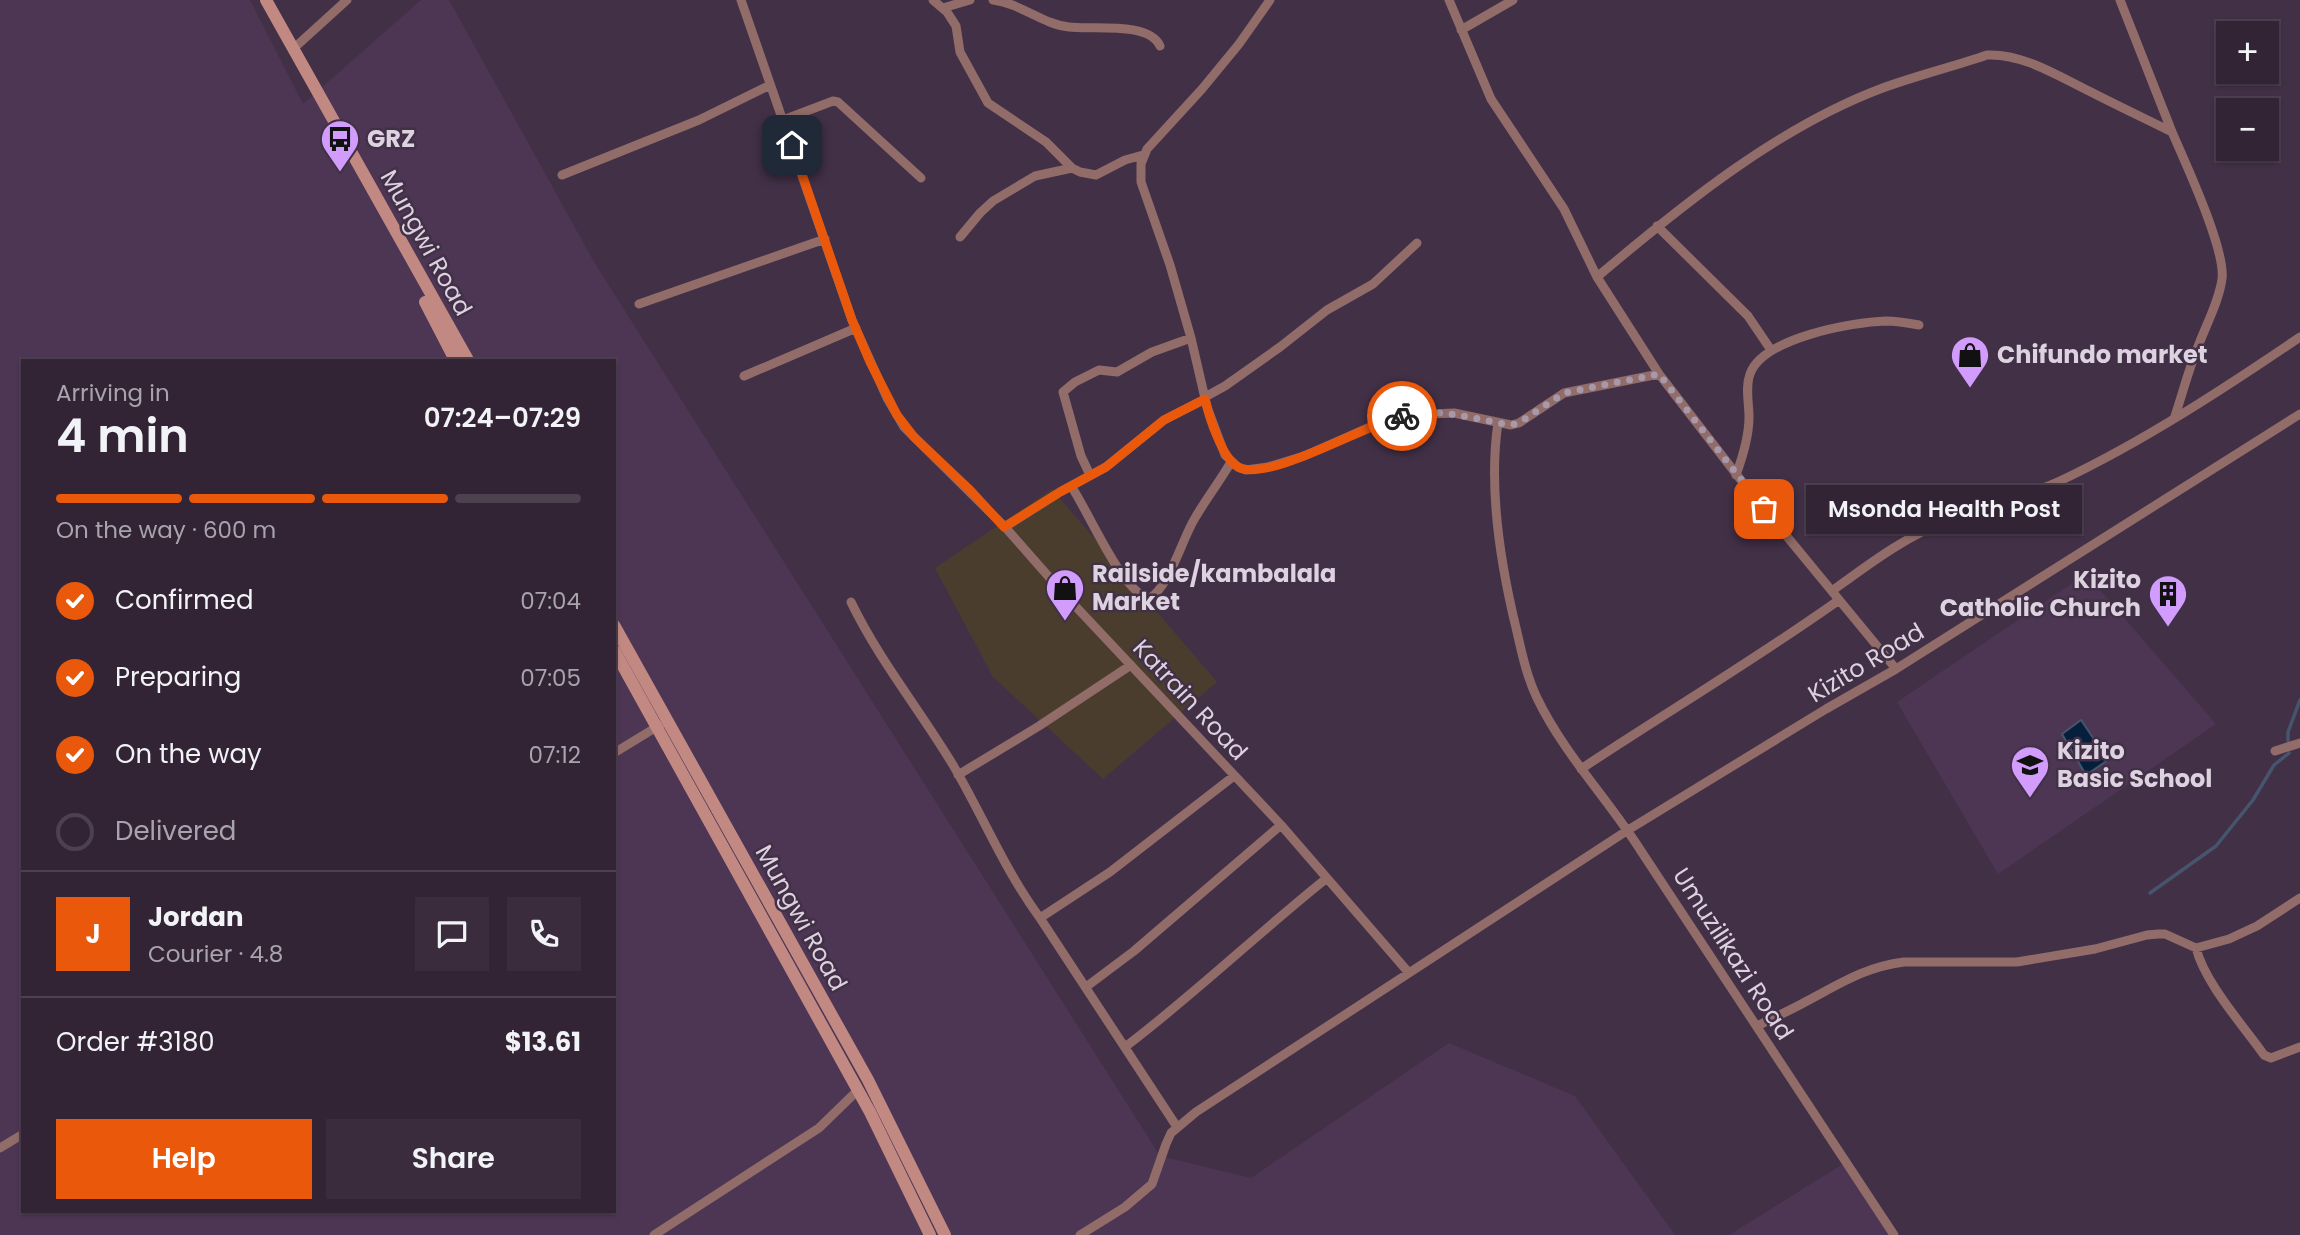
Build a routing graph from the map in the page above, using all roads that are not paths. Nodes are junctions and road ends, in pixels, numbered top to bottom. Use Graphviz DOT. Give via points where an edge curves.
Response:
graph roads {
  1 [pos="258,0"];
  2 [pos="266,0"];
  3 [pos="347,0"];
  4 [pos="741,0"];
  5 [pos="933,0"];
  6 [pos="970,0"];
  7 [pos="993,0"];
  8 [pos="1270,0"];
  9 [pos="1449,0"];
  10 [pos="1513,0"];
  11 [pos="2120,0"];
  12 [pos="943,8"];
  13 [pos="1461,30"];
  14 [pos="1160,46"];
  15 [pos="293,49"];
  16 [pos="770,85"];
  17 [pos="783,120"];
  18 [pos="2172,132"];
  19 [pos="1143,155"];
  20 [pos="1072,168"];
  21 [pos="562,175"];
  22 [pos="921,178"];
  23 [pos="1657,226"];
  24 [pos="960,237"];
  25 [pos="825,239"];
  26 [pos="1417,243"];
  27 [pos="1597,277"];
  28 [pos="639,304"];
  29 [pos="1919,325"];
  30 [pos="856,328"];
  31 [pos="2300,337"];
  32 [pos="1191,338"];
  33 [pos="1771,350"];
  34 [pos="455,359"];
  35 [pos="467,359"];
  36 [pos="1659,374"];
  37 [pos="744,376"];
  38 [pos="1205,398"];
  39 [pos="2300,414"];
  40 [pos="2175,416"];
  41 [pos="1498,423"];
  42 [pos="1231,462"];
  43 [pos="1090,475"];
  44 [pos="1737,475"];
  45 [pos="1071,486"];
  46 [pos="1004,527"];
  47 [pos="1832,591"];
  48 [pos="1839,600"];
  49 [pos="850,602"];
  50 [pos="616,629"];
  51 [pos="616,653"];
  52 [pos="1131,665"];
  53 [pos="1896,669"];
  54 [pos="663,724"];
  55 [pos="2300,743"];
  56 [pos="2275,751"];
  57 [pos="616,752"];
  58 [pos="1581,769"];
  59 [pos="958,775"];
  60 [pos="1234,776"];
  61 [pos="1281,825"];
  62 [pos="1628,830"];
  63 [pos="1327,878"];
  64 [pos="2300,898"];
  65 [pos="1040,918"];
  66 [pos="2196,948"];
  67 [pos="1409,973"];
  68 [pos="1086,987"];
  69 [pos="1756,1026"];
  70 [pos="1125,1047"];
  71 [pos="2300,1047"];
  72 [pos="858,1090"];
  73 [pos="1177,1127"];
  74 [pos="21,1135"];
  75 [pos="0,1148"];
  76 [pos="654,1235"];
  77 [pos="930,1235"];
  78 [pos="945,1235"];
  79 [pos="1080,1235"];
  80 [pos="1894,1235"];
  1 -- 34 [label="main road, Mungwi Road"];
  2 -- 15 [label="main road, Mungwi Road"];
  3 -- 15 [label="street"];
  4 -- 16 [label="street, Katrain Road"];
  5 -- 12 [label="street"];
  6 -- 12 [label="street"];
  7 -- 14 [label="street" via="1060,26 1142,31"];
  8 -- 19 [label="street" via="1239,44"];
  9 -- 13 [label="street"];
  10 -- 13 [label="street"];
  11 -- 18 [label="street"];
  12 -- 20 [label="street" via="956,26 960,52 988,103 1046,142"];
  13 -- 27 [label="street" via="1491,99 1564,209"];
  15 -- 35 [label="main road, Mungwi Road"];
  16 -- 17 [label="street, Katrain Road"];
  16 -- 21 [label="street" via="699,120"];
  17 -- 22 [label="street" via="838,102"];
  17 -- 25 [label="street, Katrain Road"];
  18 -- 23 [label="street" via="2013,57 1987,55 1880,89 1823,116 1780,139"];
  18 -- 40 [label="street" via="2222,263 2218,295"];
  19 -- 20 [label="street" via="1096,175"];
  19 -- 32 [label="street" via="1141,182"];
  20 -- 24 [label="street" via="1035,176 993,201"];
  23 -- 27 [label="street"];
  23 -- 33 [label="street" via="1748,316"];
  25 -- 28 [label="street"];
  25 -- 30 [label="street, Katrain Road"];
  26 -- 38 [label="street" via="1373,284 1327,310"];
  27 -- 36 [label="street"];
  29 -- 33 [label="street" via="1884,321 1843,327 1784,342"];
  30 -- 37 [label="street"];
  30 -- 46 [label="street, Katrain Road" via="904,426"];
  31 -- 40 [label="street"];
  32 -- 38 [label="street"];
  32 -- 43 [label="street" via="1152,352 1117,372 1098,370 1063,392"];
  33 -- 44 [label="street" via="1749,376 1748,429"];
  36 -- 41 [label="street" via="1564,393 1519,423"];
  36 -- 44 [label="street"];
  38 -- 42 [label="street"];
  38 -- 43 [label="street" via="1164,420"];
  39 -- 53 [label="street, Kizito Road"];
  40 -- 47 [label="street" via="2058,482 1920,533"];
  41 -- 42 [label="street" via="1454,413 1407,415 1268,467 1246,470"];
  41 -- 58 [label="street, Umuzilikazi Road" via="1494,481 1509,600 1536,697"];
  42 -- 45 [label="street" via="1187,532 1158,591 1149,599 1109,554"];
  43 -- 45 [label="street"];
  44 -- 47 [label="street"];
  45 -- 46 [label="street"];
  46 -- 52 [label="street, Katrain Road"];
  47 -- 48 [label="street"];
  48 -- 53 [label="street"];
  48 -- 58 [label="street"];
  49 -- 59 [label="street"];
  50 -- 54 [label="main road, Mungwi Road"];
  51 -- 54 [label="main road, Mungwi Road"];
  52 -- 59 [label="street"];
  52 -- 60 [label="street, Katrain Road"];
  53 -- 62 [label="street, Kizito Road"];
  54 -- 57 [label="street"];
  54 -- 72 [label="main road, Mungwi Road"];
  54 -- 78 [label="main road, Mungwi Road" via="868,1080"];
  55 -- 56 [label="street"];
  58 -- 62 [label="street, Umuzilikazi Road"];
  59 -- 65 [label="street" via="1008,870"];
  60 -- 61 [label="street, Katrain Road"];
  60 -- 65 [label="street" via="1119,865"];
  61 -- 63 [label="street, Katrain Road"];
  61 -- 68 [label="street"];
  62 -- 67 [label="street, Kizito Road"];
  62 -- 69 [label="street, Umuzilikazi Road"];
  63 -- 67 [label="street, Katrain Road"];
  63 -- 70 [label="street"];
  64 -- 66 [label="street" via="2257,926"];
  65 -- 68 [label="street"];
  66 -- 69 [label="street" via="2158,934 2017,962 1886,965 1847,979"];
  66 -- 71 [label="street" via="2208,977 2263,1055 2271,1058"];
  67 -- 73 [label="street, Kizito Road"];
  68 -- 70 [label="street"];
  69 -- 80 [label="street, Umuzilikazi Road"];
  70 -- 73 [label="street"];
  72 -- 76 [label="street" via="818,1128"];
  72 -- 77 [label="main road, Mungwi Road"];
  73 -- 79 [label="street" via="1166,1143 1152,1184"];
  74 -- 75 [label="street"];
}
